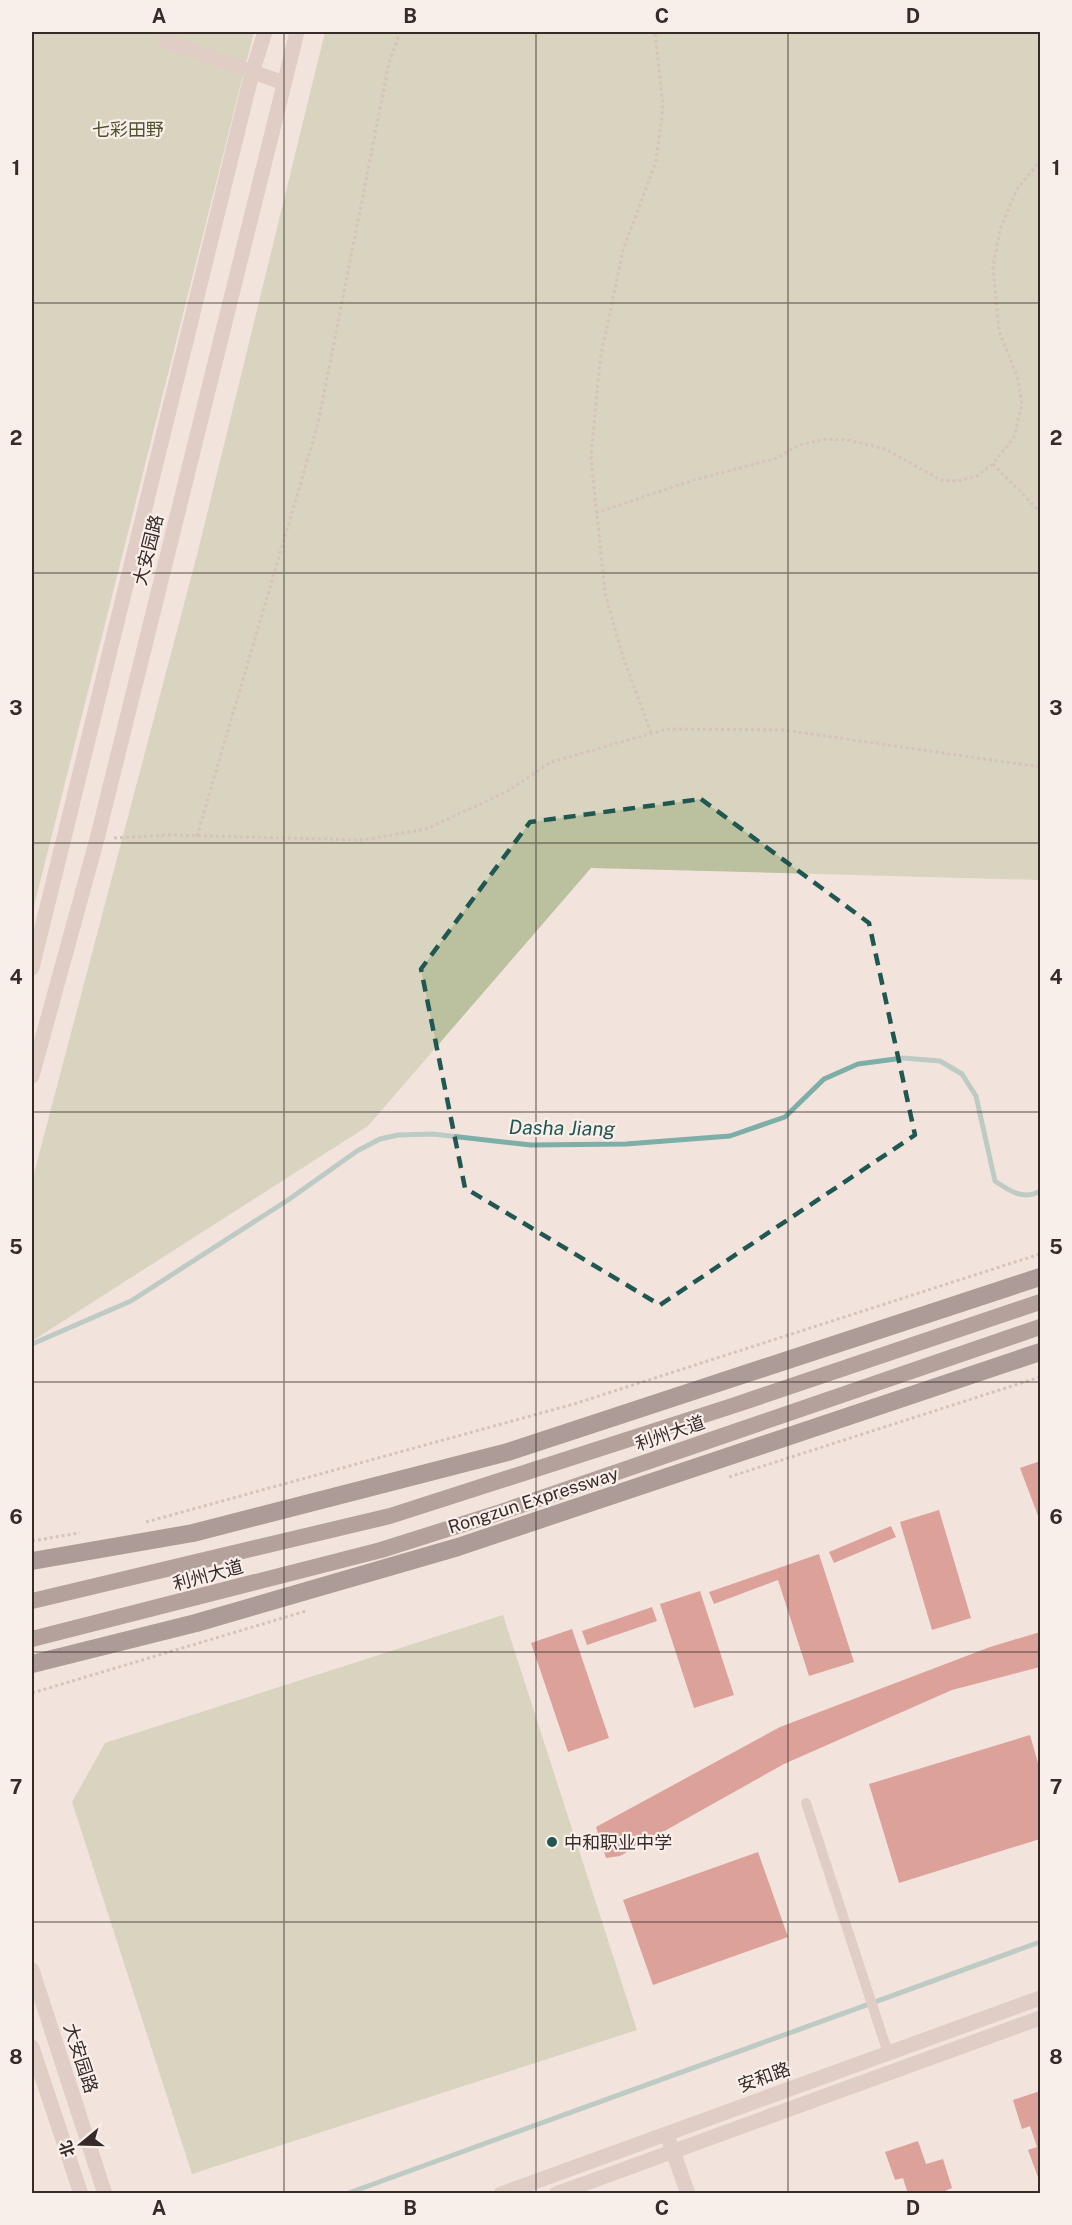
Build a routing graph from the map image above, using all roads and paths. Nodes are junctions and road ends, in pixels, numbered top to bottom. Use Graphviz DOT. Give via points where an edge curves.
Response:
graph roads {
  1 [pos="265,32"];
  2 [pos="297,32"];
  3 [pos="400,32"];
  4 [pos="655,32"];
  5 [pos="165,40"];
  6 [pos="252,73"];
  7 [pos="284,83"];
  8 [pos="1041,161"];
  9 [pos="993,464"];
  10 [pos="1041,512"];
  11 [pos="596,513"];
  12 [pos="651,733"];
  13 [pos="1041,767"];
  14 [pos="197,836"];
  15 [pos="97,839"];
  16 [pos="32,968"];
  17 [pos="32,1074"];
  18 [pos="1041,1254"];
  19 [pos="1041,1277"];
  20 [pos="1041,1302"];
  21 [pos="1041,1327"];
  22 [pos="1041,1352"];
  23 [pos="140,1523"];
  24 [pos="86,1532"];
  25 [pos="32,1541"];
  26 [pos="32,1560"];
  27 [pos="32,1601"];
  28 [pos="32,1639"];
  29 [pos="32,1664"];
  30 [pos="806,1803"];
  31 [pos="32,1970"];
  32 [pos="1041,1998"];
  33 [pos="1041,2018"];
  34 [pos="32,2047"];
  35 [pos="888,2053"];
  36 [pos="666,2133"];
  37 [pos="673,2151"];
  38 [pos="81,2193"];
  39 [pos="105,2193"];
  40 [pos="501,2193"];
  41 [pos="556,2193"];
  42 [pos="688,2193"];
  1 -- 6 [label="street"];
  2 -- 7 [label="street, 大安园路"];
  3 -- 14 [label="path" via="389,63 318,424"];
  4 -- 11 [label="path" via="663,106 656,162 623,250 600,360 591,458"];
  5 -- 6 [label="street"];
  6 -- 7 [label="street"];
  6 -- 16 [label="street"];
  7 -- 15 [label="street, 大安园路"];
  8 -- 9 [label="path" via="1017,189 1000,229 993,268 999,331 1017,376 1022,404 1014,437"];
  9 -- 10 [label="path"];
  9 -- 11 [label="path" via="977,476 941,480 885,449 827,439"];
  11 -- 12 [label="path" via="605,593"];
  12 -- 13 [label="path" via="667,729 784,730"];
  12 -- 14 [label="path" via="551,762 506,792 426,829 363,840"];
  14 -- 15 [label="path"];
  15 -- 17 [label="street, 大安园路"];
  18 -- 23 [label="path" via="574,1404"];
  19 -- 26 [label="highway" via="508,1452 193,1533"];
  20 -- 27 [label="highway, 利州大道" via="390,1516"];
  21 -- 28 [label="highway, 利州大道" via="381,1550"];
  22 -- 29 [label="highway, Rongzun Expressway" via="458,1547 196,1623"];
  24 -- 25 [label="path"];
  30 -- 35 [label="lane"];
  31 -- 39 [label="street, 大安园路"];
  32 -- 35 [label="street, 安和路"];
  33 -- 37 [label="street"];
  34 -- 38 [label="street"];
  35 -- 36 [label="street, 安和路"];
  36 -- 37 [label="street"];
  36 -- 40 [label="street, 安和路"];
  37 -- 41 [label="street"];
  37 -- 42 [label="street"];
}
